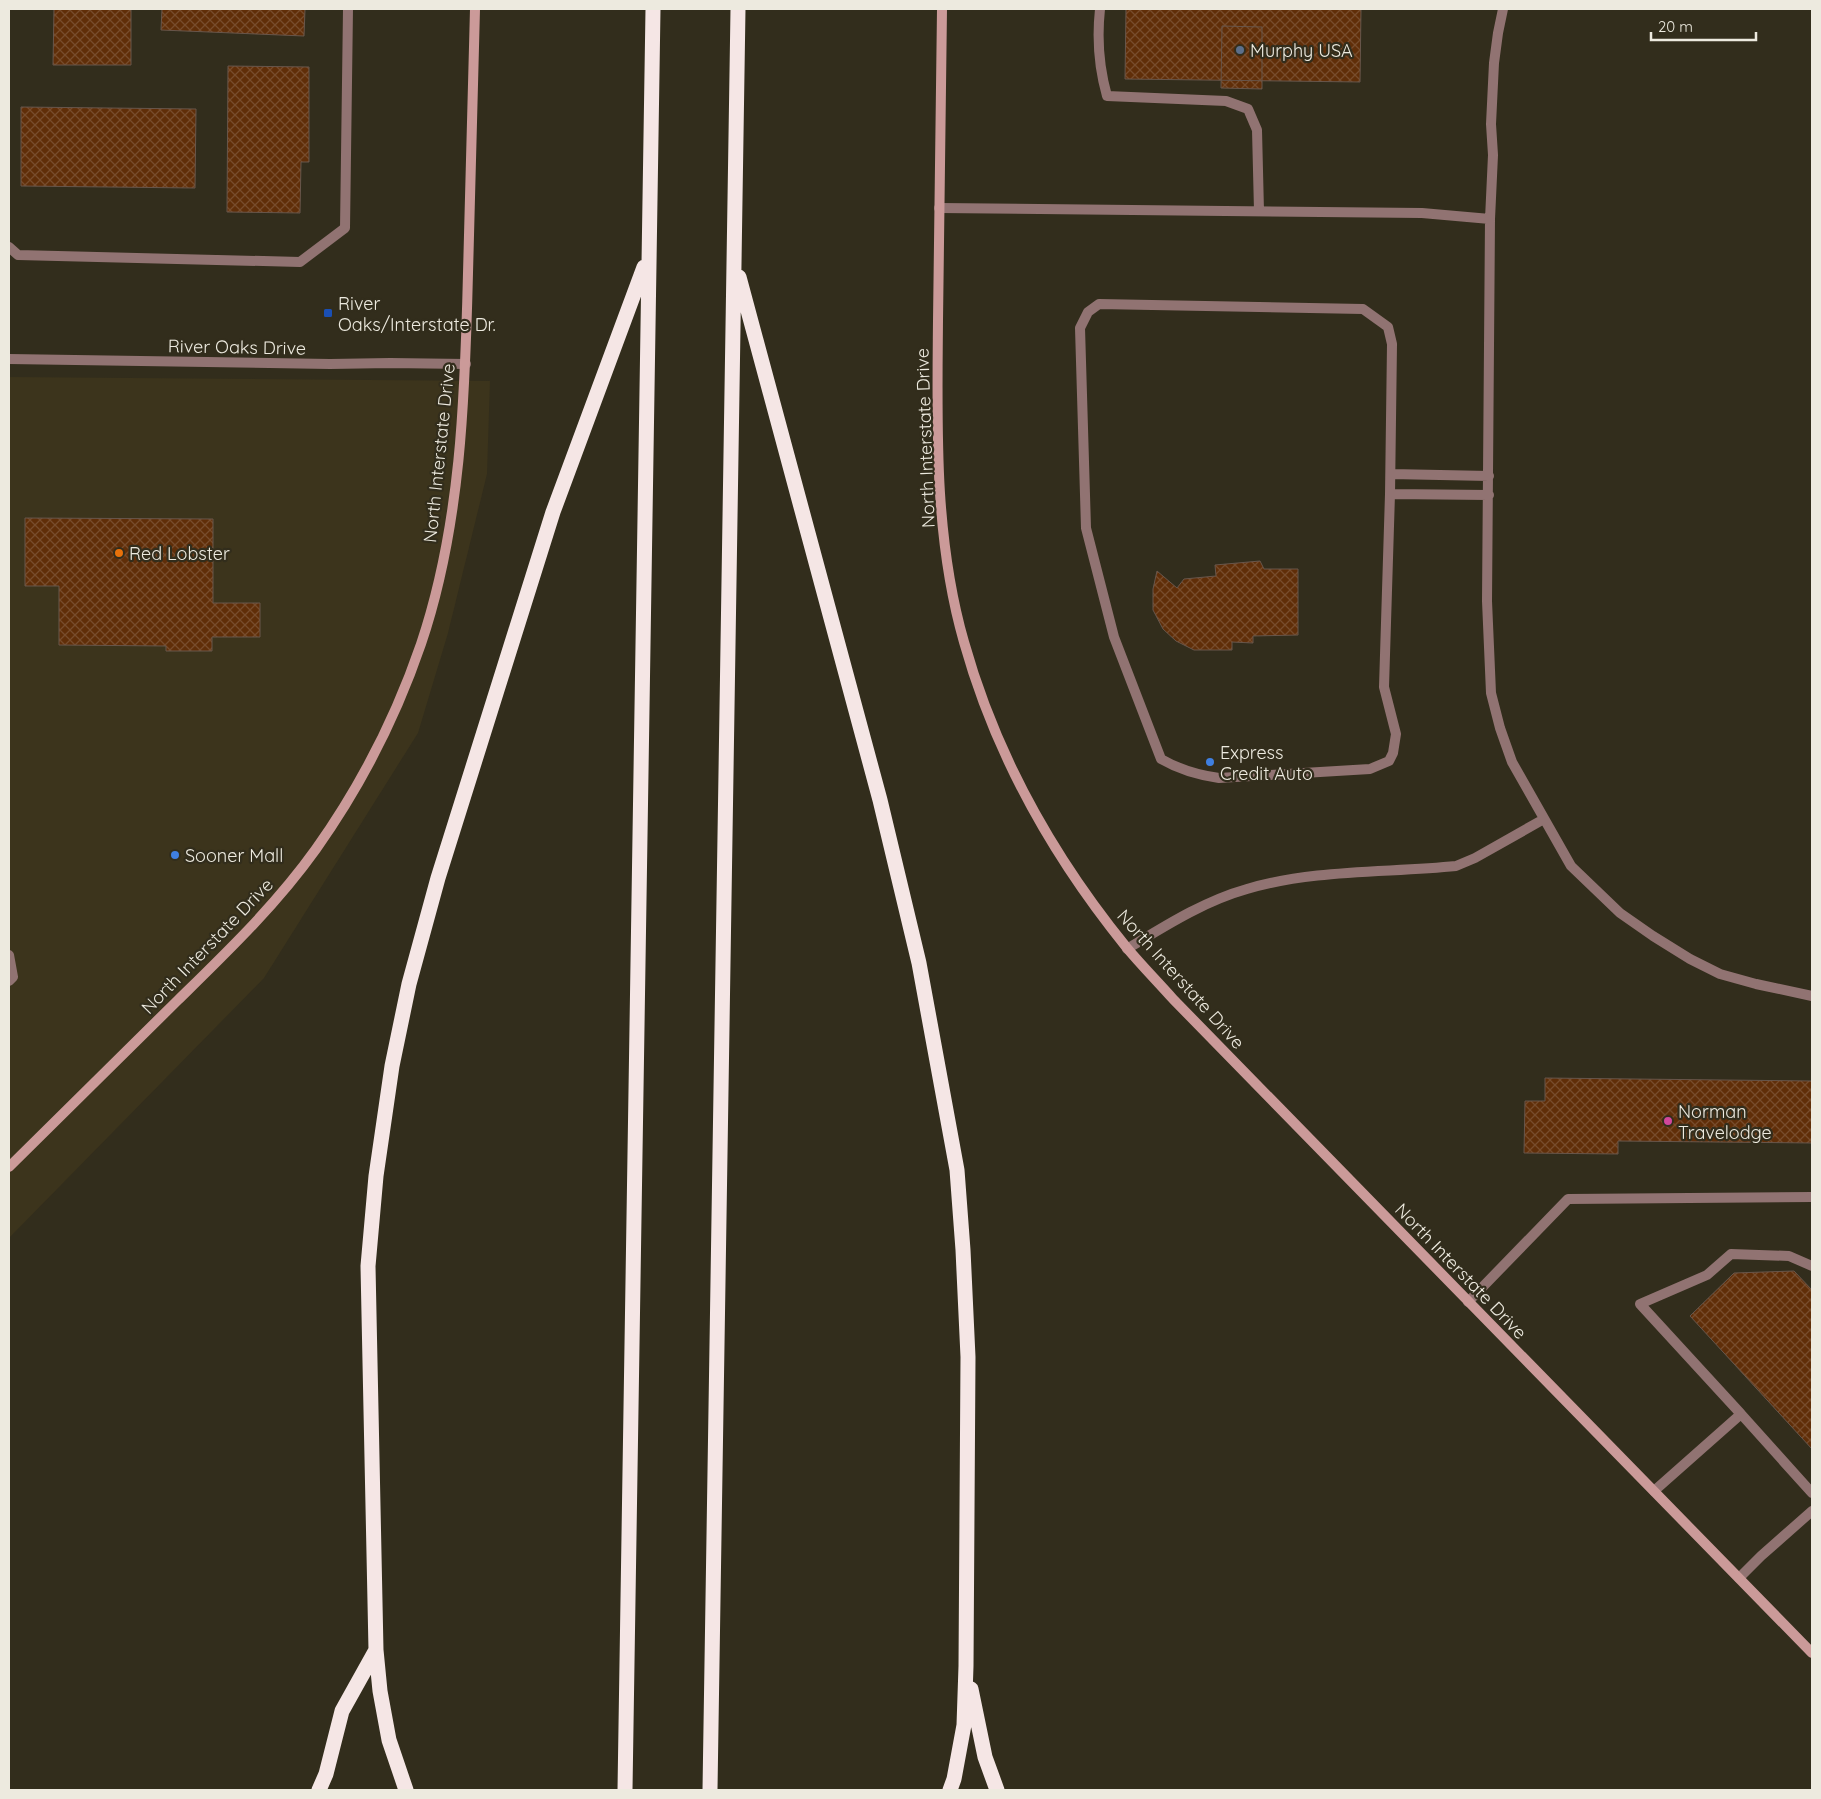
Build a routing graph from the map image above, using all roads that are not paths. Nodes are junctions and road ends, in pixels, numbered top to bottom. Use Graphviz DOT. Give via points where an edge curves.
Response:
graph roads {
  1 [pos="348,9"];
  2 [pos="474,9"];
  3 [pos="653,9"];
  4 [pos="738,9"];
  5 [pos="942,9"];
  6 [pos="1100,9"];
  7 [pos="1504,9"];
  8 [pos="939,208"];
  9 [pos="1259,211"];
  10 [pos="1490,219"];
  11 [pos="9,247"];
  12 [pos="648,257"];
  13 [pos="734,259"];
  14 [pos="9,359"];
  15 [pos="466,364"];
  16 [pos="1391,474"];
  17 [pos="1489,476"];
  18 [pos="1390,494"];
  19 [pos="1489,495"];
  20 [pos="1544,819"];
  21 [pos="1128,949"];
  22 [pos="9,955"];
  23 [pos="9,981"];
  24 [pos="1812,996"];
  25 [pos="9,1167"];
  26 [pos="1812,1197"];
  27 [pos="1812,1266"];
  28 [pos="1468,1302"];
  29 [pos="1741,1414"];
  30 [pos="1654,1491"];
  31 [pos="1812,1493"];
  32 [pos="1812,1511"];
  33 [pos="1739,1578"];
  34 [pos="376,1650"];
  35 [pos="1812,1653"];
  36 [pos="966,1666"];
  37 [pos="319,1790"];
  38 [pos="406,1790"];
  39 [pos="625,1790"];
  40 [pos="710,1790"];
  41 [pos="950,1790"];
  42 [pos="997,1790"];
  1 -- 11 [label="street" via="345,228 300,262 18,255"];
  2 -- 15 [label="main road, North Interstate Drive"];
  3 -- 12 [label="highway"];
  4 -- 13 [label="highway"];
  5 -- 8 [label="main road, North Interstate Drive"];
  6 -- 9 [label="street" via="1102,79 1107,96 1226,101 1248,109 1257,130"];
  7 -- 10 [label="street" via="1494,63"];
  8 -- 9 [label="street"];
  8 -- 21 [label="main road, North Interstate Drive" via="940,501 964,642 986,711 1033,813 1083,890"];
  9 -- 10 [label="street" via="1422,213"];
  10 -- 17 [label="street"];
  12 -- 34 [label="highway" via="550,521 438,878 409,984 392,1066 376,1176 368,1266"];
  12 -- 39 [label="highway"];
  13 -- 36 [label="highway" via="880,800 919,963 957,1170 968,1357"];
  13 -- 40 [label="highway"];
  14 -- 15 [label="street, River Oaks Drive"];
  15 -- 25 [label="main road, North Interstate Drive" via="454,500 440,576 422,642 399,704 359,782 316,849 273,904"];
  16 -- 17 [label="street"];
  16 -- 18 [label="street"];
  16 -- 18 [label="street" via="1392,344 1388,327 1363,309 1099,304 1088,312 1080,328 1086,528 1114,637 1161,759 1195,774 1219,778 1370,769 1388,761 1396,734 1384,687"];
  17 -- 19 [label="street"];
  18 -- 19 [label="street"];
  19 -- 20 [label="street" via="1487,601 1491,693 1512,762"];
  20 -- 21 [label="street" via="1456,866 1290,879 1246,889 1169,923"];
  20 -- 24 [label="street" via="1571,866 1620,913 1653,936 1720,974"];
  21 -- 28 [label="main road, North Interstate Drive"];
  22 -- 23 [label="street" via="13,977"];
  26 -- 28 [label="street" via="1568,1199"];
  27 -- 29 [label="street" via="1788,1256 1731,1254 1707,1275 1640,1304"];
  28 -- 30 [label="main road, North Interstate Drive"];
  29 -- 30 [label="street"];
  29 -- 31 [label="street"];
  30 -- 33 [label="main road, North Interstate Drive"];
  32 -- 33 [label="street"];
  33 -- 35 [label="main road, North Interstate Drive"];
  34 -- 37 [label="highway" via="342,1711"];
  34 -- 38 [label="highway" via="389,1740"];
  36 -- 41 [label="highway" via="964,1725"];
  36 -- 42 [label="highway" via="985,1757"];
}
